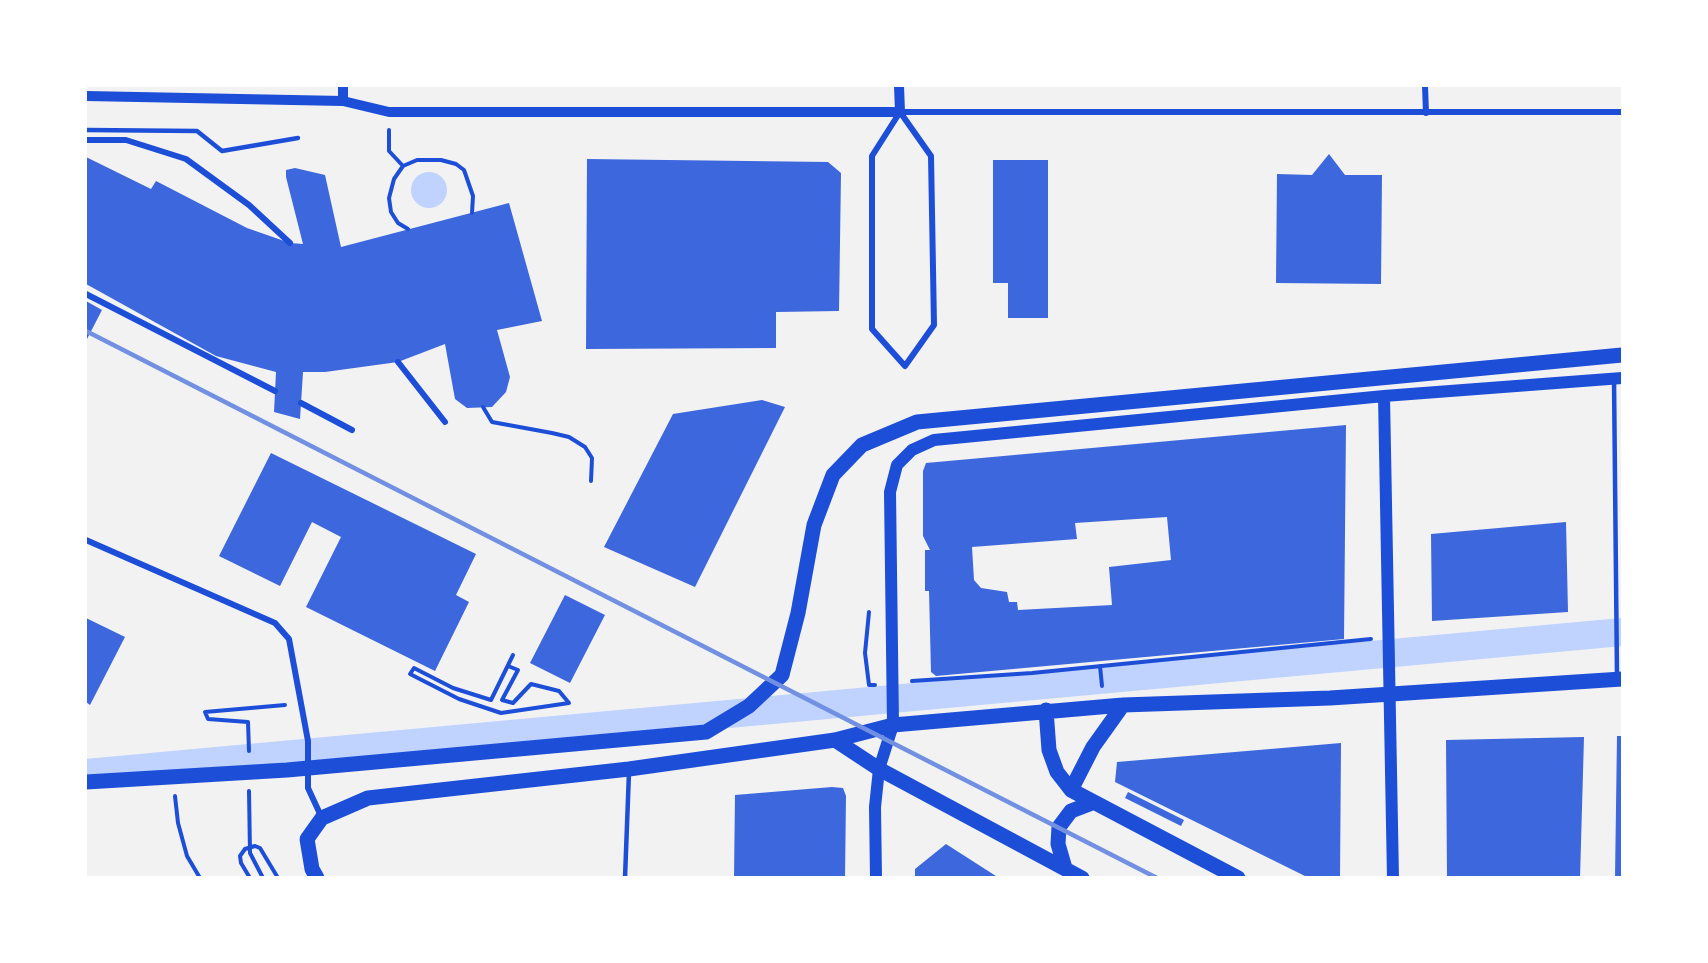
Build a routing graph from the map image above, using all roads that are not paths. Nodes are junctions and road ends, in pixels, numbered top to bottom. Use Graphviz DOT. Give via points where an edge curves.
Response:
graph roads {
  1 [pos="343,86"];
  2 [pos="899,86"];
  3 [pos="1425,86"];
  4 [pos="86,96"];
  5 [pos="343,101"];
  6 [pos="900,112"];
  7 [pos="1623,112"];
  8 [pos="1425,113"];
  9 [pos="86,130"];
  10 [pos="298,138"];
  11 [pos="86,140"];
  12 [pos="290,243"];
  13 [pos="86,294"];
  14 [pos="1623,355"];
  15 [pos="398,362"];
  16 [pos="1618,379"];
  17 [pos="275,391"];
  18 [pos="1384,396"];
  19 [pos="301,403"];
  20 [pos="445,422"];
  21 [pos="352,430"];
  22 [pos="86,540"];
  23 [pos="1620,680"];
  24 [pos="1390,694"];
  25 [pos="1123,705"];
  26 [pos="1046,711"];
  27 [pos="893,725"];
  28 [pos="835,740"];
  29 [pos="629,769"];
  30 [pos="879,769"];
  31 [pos="86,782"];
  32 [pos="1071,790"];
  33 [pos="1092,803"];
  34 [pos="322,818"];
  35 [pos="1065,868"];
  36 [pos="317,878"];
  37 [pos="625,878"];
  38 [pos="876,878"];
  39 [pos="1082,878"];
  40 [pos="1238,878"];
  41 [pos="1393,878"];
  1 -- 5 [label="street"];
  2 -- 6 [label="street"];
  3 -- 8 [label="street"];
  4 -- 5 [label="street"];
  5 -- 6 [label="street" via="389,112"];
  6 -- 6 [label="street" via="931,156 934,324 905,366 872,329 872,156"];
  6 -- 8 [label="street"];
  7 -- 8 [label="street"];
  9 -- 10 [label="lane" via="197,131 222,151"];
  11 -- 12 [label="street" via="126,140 186,159 249,205"];
  13 -- 17 [label="street"];
  14 -- 31 [label="main road" via="917,423 862,445 832,475 814,525 782,675 749,706 706,732 299,769"];
  15 -- 20 [label="street"];
  16 -- 18 [label="main road"];
  16 -- 23 [label="lane"];
  18 -- 24 [label="main road"];
  18 -- 27 [label="main road" via="934,440 912,450 897,465 890,492"];
  19 -- 21 [label="street"];
  22 -- 34 [label="street" via="275,623 289,639 308,741 308,788"];
  23 -- 24 [label="main road"];
  24 -- 25 [label="main road"];
  24 -- 41 [label="main road"];
  25 -- 26 [label="main road"];
  25 -- 32 [label="main road" via="1093,747"];
  26 -- 27 [label="main road"];
  26 -- 32 [label="main road" via="1049,750 1057,772"];
  27 -- 28 [label="main road"];
  27 -- 30 [label="main road"];
  28 -- 29 [label="main road"];
  28 -- 30 [label="main road"];
  29 -- 34 [label="main road" via="368,798"];
  29 -- 37 [label="lane"];
  30 -- 35 [label="main road"];
  30 -- 38 [label="main road"];
  32 -- 33 [label="main road"];
  33 -- 35 [label="main road" via="1071,811 1059,827 1058,844"];
  33 -- 40 [label="main road"];
  34 -- 36 [label="main road" via="307,839"];
  35 -- 39 [label="main road"];
}
